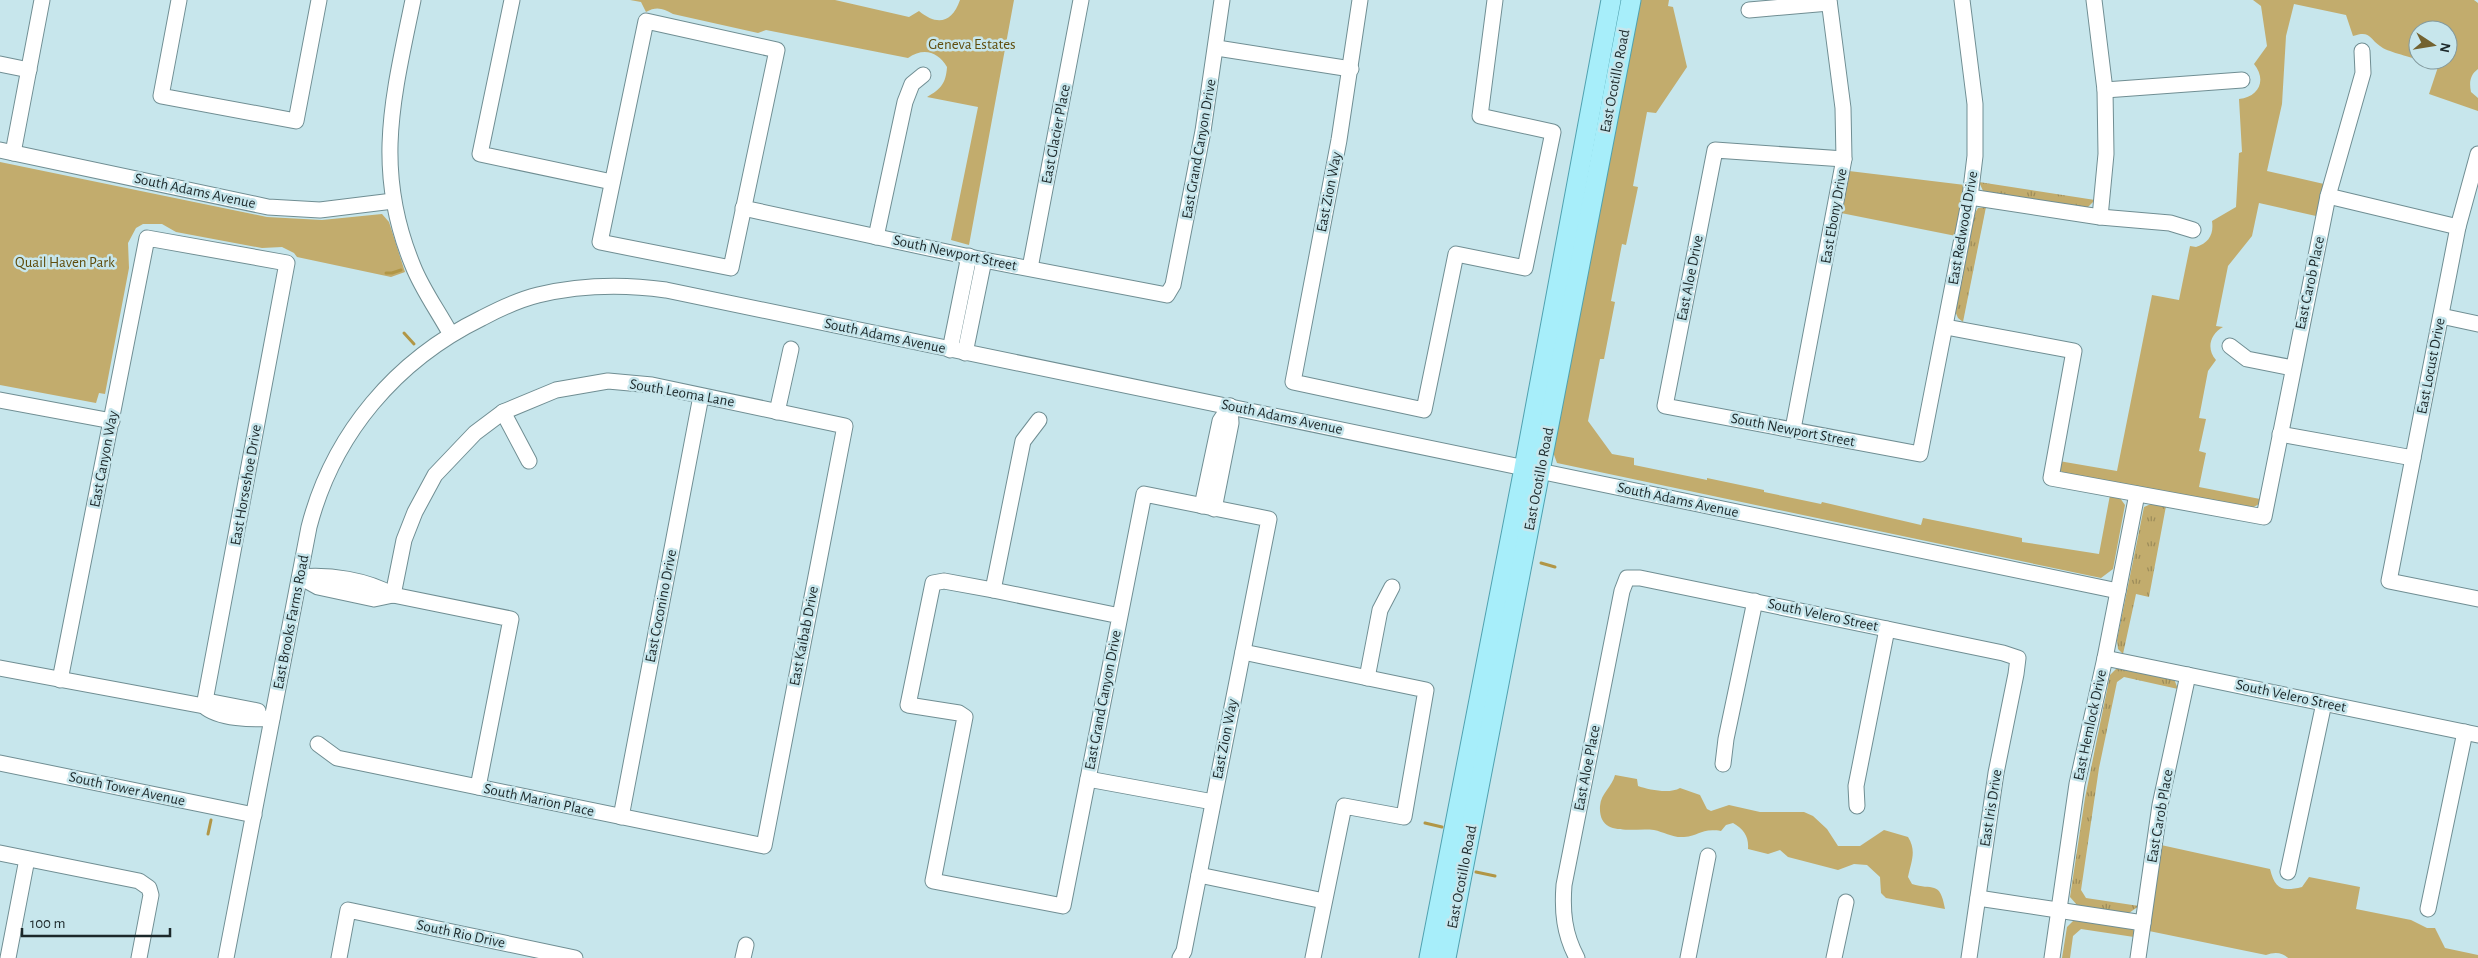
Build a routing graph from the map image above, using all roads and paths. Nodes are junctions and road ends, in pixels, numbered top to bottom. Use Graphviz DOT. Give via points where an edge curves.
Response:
graph roads {
  1 [pos="42,0"];
  2 [pos="179,0"];
  3 [pos="319,0"];
  4 [pos="412,0"];
  5 [pos="512,0"];
  6 [pos="1082,0"];
  7 [pos="1222,0"];
  8 [pos="1360,0"];
  9 [pos="1495,0"];
  10 [pos="1612,0"];
  11 [pos="1631,0"];
  12 [pos="1962,0"];
  13 [pos="2094,0"];
  14 [pos="1829,1"];
  15 [pos="1749,10"];
  16 [pos="1216,48"];
  17 [pos="2362,51"];
  18 [pos="0,64"];
  19 [pos="1351,69"];
  20 [pos="29,70"];
  21 [pos="923,75"];
  22 [pos="2242,80"];
  23 [pos="2105,90"];
  24 [pos="6,151"];
  25 [pos="2478,154"];
  26 [pos="1844,159"];
  27 [pos="612,182"];
  28 [pos="2328,196"];
  29 [pos="1970,197"];
  30 [pos="393,201"];
  31 [pos="743,208"];
  32 [pos="2100,217"];
  33 [pos="2458,227"];
  34 [pos="2192,230"];
  35 [pos="876,237"];
  36 [pos="147,238"];
  37 [pos="976,258"];
  38 [pos="1030,268"];
  39 [pos="1167,294"];
  40 [pos="2441,316"];
  41 [pos="2478,324"];
  42 [pos="1946,328"];
  43 [pos="450,333"];
  44 [pos="2230,346"];
  45 [pos="791,349"];
  46 [pos="950,350"];
  47 [pos="965,353"];
  48 [pos="2293,368"];
  49 [pos="701,396"];
  50 [pos="0,400"];
  51 [pos="1230,406"];
  52 [pos="1665,406"];
  53 [pos="503,412"];
  54 [pos="778,412"];
  55 [pos="1039,420"];
  56 [pos="112,422"];
  57 [pos="845,426"];
  58 [pos="1793,429"];
  59 [pos="2280,434"];
  60 [pos="1920,454"];
  61 [pos="2413,458"];
  62 [pos="529,461"];
  63 [pos="1532,470"];
  64 [pos="2137,494"];
  65 [pos="1208,508"];
  66 [pos="300,577"];
  67 [pos="1627,578"];
  68 [pos="1392,587"];
  69 [pos="993,590"];
  70 [pos="2118,591"];
  71 [pos="393,595"];
  72 [pos="2478,599"];
  73 [pos="1754,601"];
  74 [pos="1120,616"];
  75 [pos="1887,629"];
  76 [pos="1242,652"];
  77 [pos="2018,658"];
  78 [pos="2105,658"];
  79 [pos="0,668"];
  80 [pos="2188,675"];
  81 [pos="1367,678"];
  82 [pos="60,680"];
  83 [pos="2324,703"];
  84 [pos="204,706"];
  85 [pos="272,718"];
  86 [pos="2472,734"];
  87 [pos="318,744"];
  88 [pos="0,763"];
  89 [pos="1723,764"];
  90 [pos="1088,779"];
  91 [pos="478,787"];
  92 [pos="1213,802"];
  93 [pos="1856,806"];
  94 [pos="254,815"];
  95 [pos="621,817"];
  96 [pos="764,846"];
  97 [pos="0,853"];
  98 [pos="1708,856"];
  99 [pos="27,858"];
  100 [pos="2288,872"];
  101 [pos="1199,875"];
  102 [pos="1978,898"];
  103 [pos="1324,901"];
  104 [pos="1846,902"];
  105 [pos="2058,910"];
  106 [pos="2428,910"];
  107 [pos="2143,923"];
  108 [pos="8,958"];
  109 [pos="139,958"];
  110 [pos="226,958"];
  111 [pos="339,958"];
  112 [pos="575,958"];
  113 [pos="1180,958"];
  114 [pos="1313,958"];
  115 [pos="1429,958"];
  116 [pos="1446,958"];
  117 [pos="1577,958"];
  118 [pos="1688,958"];
  119 [pos="1834,958"];
  120 [pos="1969,958"];
  121 [pos="2052,958"];
  122 [pos="2138,958"];
  1 -- 20 [label="street"];
  2 -- 3 [label="street" via="161,96 296,121"];
  4 -- 30 [label="street" via="390,121 389,168"];
  5 -- 27 [label="street" via="480,154"];
  6 -- 38 [label="street, East Glacier Place"];
  7 -- 16 [label="street, East Grand Canyon Drive"];
  8 -- 19 [label="street, East Zion Way"];
  9 -- 19 [label="street, East Zion Way" via="1480,116 1553,132 1526,268 1456,254 1424,410 1293,382"];
  10 -- 63 [label="main road, East Ocotillo Road"];
  11 -- 63 [label="main road, East Ocotillo Road"];
  12 -- 29 [label="street, East Redwood Drive" via="1975,104 1975,156"];
  13 -- 23 [label="street"];
  14 -- 15 [label="street"];
  14 -- 26 [label="street, East Ebony Drive" via="1843,108"];
  16 -- 19 [label="street"];
  16 -- 39 [label="street, East Grand Canyon Drive" via="1173,285"];
  17 -- 28 [label="street, East Carob Place" via="2363,73"];
  18 -- 20 [label="street"];
  20 -- 24 [label="street"];
  21 -- 35 [label="street" via="912,84 905,102"];
  22 -- 23 [label="street"];
  23 -- 32 [label="street" via="2106,154"];
  24 -- 30 [label="street, South Adams Avenue" via="268,207 320,210"];
  25 -- 33 [label="street, East Locust Drive"];
  26 -- 52 [label="street, East Aloe Drive" via="1716,150"];
  26 -- 58 [label="street, East Ebony Drive"];
  27 -- 31 [label="street" via="600,242 731,268"];
  27 -- 31 [label="street" via="646,20 777,50"];
  28 -- 33 [label="street"];
  28 -- 48 [label="street, East Carob Place"];
  29 -- 32 [label="street"];
  29 -- 42 [label="street, East Redwood Drive"];
  30 -- 43 [label="street" via="413,267"];
  31 -- 35 [label="street, South Newport Street"];
  32 -- 34 [label="street" via="2170,223"];
  33 -- 40 [label="street, East Locust Drive"];
  35 -- 37 [label="street, South Newport Street"];
  36 -- 56 [label="street, East Canyon Way"];
  36 -- 84 [label="street, East Horseshoe Drive" via="287,263"];
  37 -- 38 [label="street, South Newport Street"];
  37 -- 46 [label="street"];
  37 -- 47 [label="street"];
  38 -- 39 [label="street, South Newport Street"];
  40 -- 41 [label="street"];
  40 -- 61 [label="street, East Locust Drive"];
  42 -- 60 [label="street, East Redwood Drive"];
  42 -- 64 [label="street" via="2074,351 2051,478"];
  43 -- 46 [label="street, South Adams Avenue" via="499,309 536,296 624,286 683,293"];
  43 -- 66 [label="street, East Brooks Farms Road" via="397,376 351,432 317,501"];
  44 -- 48 [label="street" via="2247,359"];
  45 -- 54 [label="street"];
  46 -- 47 [label="street, South Adams Avenue"];
  47 -- 51 [label="street, South Adams Avenue"];
  48 -- 59 [label="street, East Carob Place"];
  49 -- 53 [label="street, South Leoma Lane" via="652,385 608,381 556,390"];
  49 -- 54 [label="street, South Leoma Lane"];
  49 -- 95 [label="street, East Coconino Drive"];
  50 -- 56 [label="street"];
  51 -- 63 [label="street, South Adams Avenue"];
  51 -- 65 [label="street" via="1231,423"];
  52 -- 58 [label="street, South Newport Street"];
  53 -- 62 [label="street"];
  53 -- 71 [label="street, South Leoma Lane" via="475,433 435,475 404,540"];
  54 -- 57 [label="street, South Leoma Lane"];
  55 -- 69 [label="street" via="1023,441"];
  56 -- 82 [label="street, East Canyon Way"];
  57 -- 96 [label="street, East Kaibab Drive"];
  58 -- 60 [label="street, South Newport Street"];
  59 -- 61 [label="street"];
  59 -- 64 [label="street, East Carob Place" via="2264,517"];
  61 -- 72 [label="street, East Locust Drive" via="2389,581"];
  63 -- 70 [label="street, South Adams Avenue"];
  63 -- 115 [label="main road, East Ocotillo Road"];
  63 -- 116 [label="main road, East Ocotillo Road"];
  64 -- 70 [label="street, East Hemlock Drive"];
  65 -- 74 [label="street, East Grand Canyon Drive" via="1144,494"];
  65 -- 76 [label="street, East Zion Way" via="1268,520"];
  66 -- 71 [label="street" via="319,575 344,586 382,588"];
  66 -- 85 [label="street, East Brooks Farms Road"];
  67 -- 73 [label="street, South Velero Street"];
  67 -- 117 [label="street, East Aloe Place" via="1564,885 1566,931"];
  68 -- 81 [label="street" via="1380,610"];
  69 -- 74 [label="street"];
  69 -- 90 [label="street, East Grand Canyon Drive" via="944,581 932,583 908,705 959,713 965,717 933,881 1063,906"];
  70 -- 78 [label="street, East Hemlock Drive"];
  71 -- 91 [label="street" via="511,619"];
  73 -- 75 [label="street, South Velero Street"];
  73 -- 89 [label="street"];
  74 -- 90 [label="street, East Grand Canyon Drive"];
  75 -- 77 [label="street, South Velero Street"];
  75 -- 93 [label="street" via="1856,786"];
  76 -- 81 [label="street"];
  76 -- 92 [label="street, East Zion Way"];
  77 -- 102 [label="street, East Iris Drive" via="1996,773"];
  78 -- 80 [label="street, South Velero Street"];
  78 -- 105 [label="street, East Hemlock Drive" via="2077,784"];
  79 -- 82 [label="street"];
  80 -- 83 [label="street, South Velero Street"];
  80 -- 107 [label="street, East Carob Place" via="2160,805"];
  81 -- 103 [label="street" via="1426,690 1404,817 1344,806"];
  82 -- 84 [label="street"];
  83 -- 86 [label="street, South Velero Street"];
  83 -- 100 [label="street"];
  84 -- 85 [label="street" via="211,712 229,710 255,720"];
  85 -- 94 [label="street, East Brooks Farms Road"];
  86 -- 106 [label="street"];
  87 -- 91 [label="street, South Marion Place" via="337,758"];
  88 -- 94 [label="street, South Tower Avenue"];
  90 -- 92 [label="street"];
  91 -- 95 [label="street, South Marion Place"];
  92 -- 101 [label="street, East Zion Way"];
  94 -- 110 [label="street, East Brooks Farms Road"];
  95 -- 96 [label="street, South Marion Place"];
  97 -- 99 [label="street"];
  98 -- 118 [label="street"];
  99 -- 108 [label="street"];
  99 -- 109 [label="street" via="139,882 149,888"];
  101 -- 103 [label="street"];
  101 -- 113 [label="street, East Zion Way"];
  102 -- 105 [label="street"];
  102 -- 120 [label="street, East Iris Drive"];
  103 -- 114 [label="street"];
  104 -- 119 [label="street"];
  105 -- 107 [label="street"];
  105 -- 121 [label="street, East Hemlock Drive"];
  107 -- 122 [label="street, East Carob Place"];
  111 -- 112 [label="street, South Rio Drive" via="348,910"];
}
